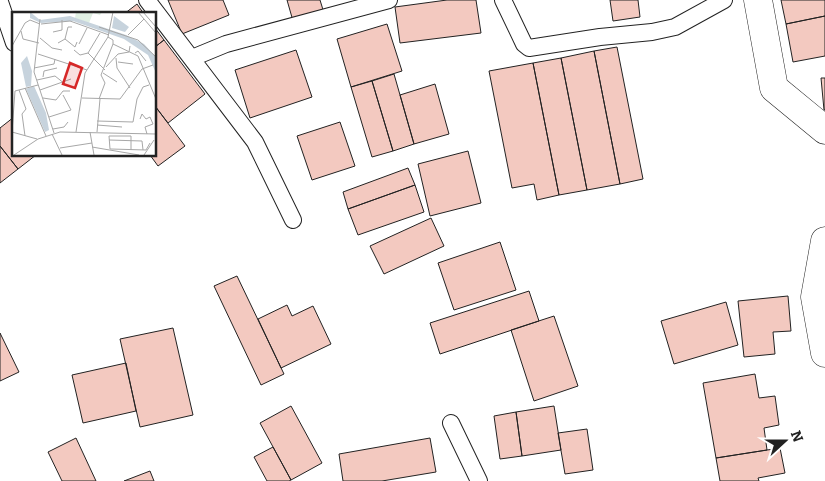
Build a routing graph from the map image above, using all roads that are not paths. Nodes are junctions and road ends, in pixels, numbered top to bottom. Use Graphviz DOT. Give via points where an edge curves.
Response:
graph roads {
  1 [pos="147,0"];
  2 [pos="389,0"];
  3 [pos="503,0"];
  4 [pos="724,0"];
  5 [pos="758,0"];
  6 [pos="0,2"];
  7 [pos="12,37"];
  8 [pos="192,58"];
  9 [pos="825,130"];
  10 [pos="293,220"];
  11 [pos="825,240"];
  12 [pos="825,353"];
  13 [pos="452,423"];
  14 [pos="478,481"];
  1 -- 8 [label="lane"];
  2 -- 8 [label="lane" via="226,44"];
  3 -- 4 [label="lane" via="529,48 675,27"];
  5 -- 9 [label="street" via="774,88"];
  6 -- 7 [label="lane"];
  8 -- 10 [label="lane" via="255,142"];
  11 -- 12 [label="street" via="815,297"];
  13 -- 14 [label="lane"];
}
